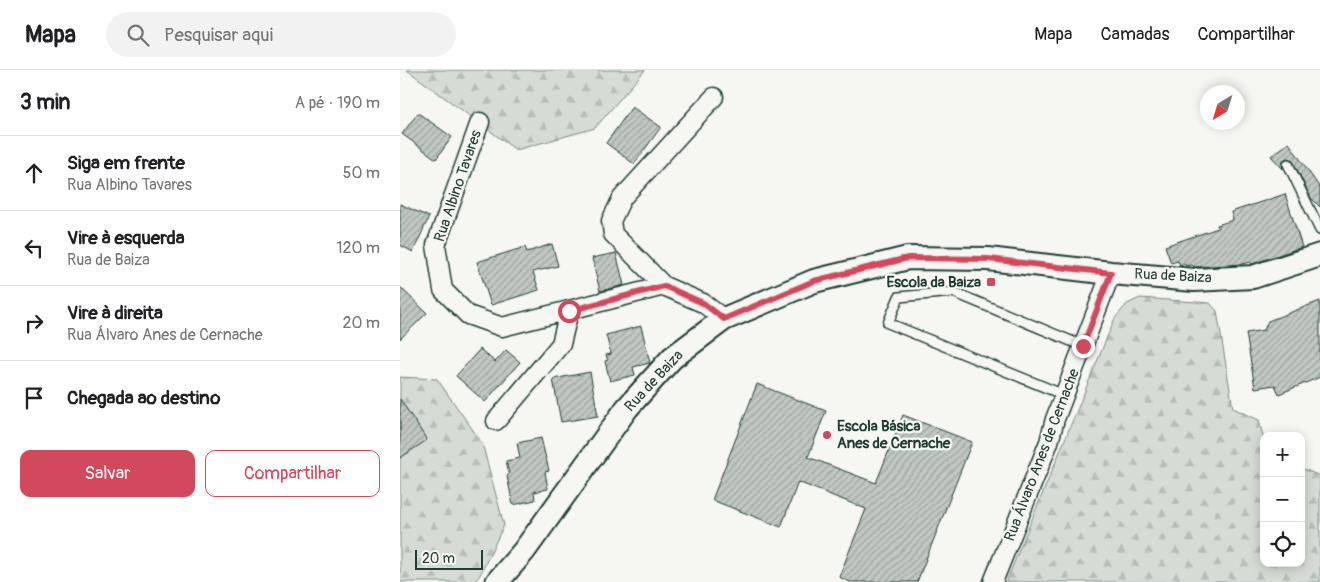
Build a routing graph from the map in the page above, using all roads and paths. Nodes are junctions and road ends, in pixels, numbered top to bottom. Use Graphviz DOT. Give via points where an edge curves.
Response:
graph roads {
  1 [pos="714,97"];
  2 [pos="480,122"];
  3 [pos="1288,164"];
  4 [pos="1320,230"];
  5 [pos="1320,255"];
  6 [pos="1111,273"];
  7 [pos="664,286"];
  8 [pos="569,311"];
  9 [pos="724,319"];
  10 [pos="1083,346"];
  11 [pos="1064,395"];
  12 [pos="496,421"];
  13 [pos="497,582"];
  14 [pos="993,582"];
  1 -- 7 [label="street" via="622,198 611,221 613,234"];
  2 -- 8 [label="street, Rua Albino Tavares" via="436,245 443,290 468,316 502,327"];
  3 -- 4 [label="lane"];
  5 -- 6 [label="street, Rua de Baiza" via="1253,277 1194,280"];
  6 -- 9 [label="street, Rua de Baiza" via="988,259 908,258 814,281"];
  6 -- 10 [label="street, Rua Álvaro Anes de Cernache"];
  7 -- 8 [label="street, Rua Albino Tavares"];
  7 -- 9 [label="street" via="703,303"];
  8 -- 12 [label="street" via="561,344"];
  9 -- 13 [label="street, Rua de Baiza" via="672,358 627,408 524,551"];
  10 -- 11 [label="street, Rua Álvaro Anes de Cernache"];
  10 -- 11 [label="lane" via="953,292 899,297 888,323"];
  11 -- 14 [label="street, Rua Álvaro Anes de Cernache" via="1049,442"];
}
